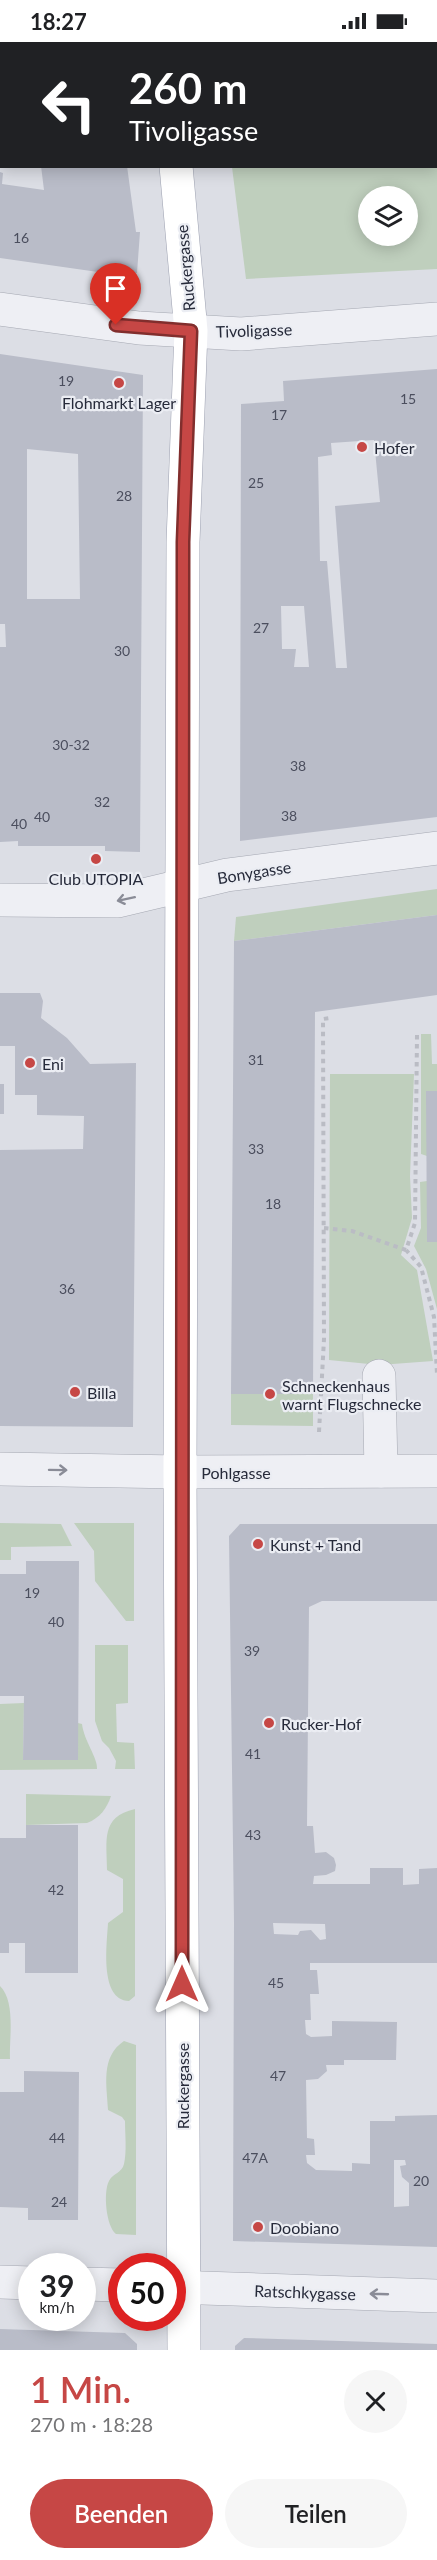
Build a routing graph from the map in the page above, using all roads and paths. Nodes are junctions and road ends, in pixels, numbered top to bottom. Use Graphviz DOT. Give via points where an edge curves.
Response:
graph roads {
  1 [pos="176,168"];
  2 [pos="0,309"];
  3 [pos="437,319"];
  4 [pos="191,331"];
  5 [pos="437,848"];
  6 [pos="183,885"];
  7 [pos="0,900"];
  8 [pos="330,1018"];
  9 [pos="417,1035"];
  10 [pos="324,1227"];
  11 [pos="406,1250"];
  12 [pos="437,1374"];
  13 [pos="379,1376"];
  14 [pos="0,1469"];
  15 [pos="317,1471"];
  16 [pos="437,1471"];
  17 [pos="180,1472"];
  18 [pos="381,1472"];
  19 [pos="177,2253"];
  20 [pos="0,2282"];
  21 [pos="18,2283"];
  22 [pos="186,2288"];
  23 [pos="437,2296"];
  24 [pos="182,2331"];
  25 [pos="184,2350"];
  1 -- 4 [label="main road, Ruckergasse"];
  2 -- 4 [label="street, Tivoligasse"];
  3 -- 4 [label="street, Tivoligasse" via="241,334"];
  4 -- 6 [label="main road, Ruckergasse" via="183,542"];
  5 -- 6 [label="street, Bonygasse" via="227,875"];
  6 -- 7 [label="street, Bonygasse, one-way" via="118,901"];
  6 -- 17 [label="main road, Ruckergasse"];
  8 -- 10 [label="path" via="323,1019"];
  9 -- 11 [label="path" via="416,1223"];
  10 -- 11 [label="path" via="352,1231"];
  10 -- 15 [label="path" via="324,1339"];
  11 -- 12 [label="path" via="421,1267 434,1317"];
  13 -- 18 [label="street"];
  14 -- 17 [label="street, Pohlgasse, one-way"];
  15 -- 17 [label="street, Pohlgasse"];
  15 -- 18 [label="street, Pohlgasse"];
  16 -- 18 [label="street, Pohlgasse"];
  17 -- 19 [label="main road, Ruckergasse"];
  20 -- 21 [label="street"];
  23 -- 22 [label="street, Ratschkygasse, one-way"];
  24 -- 25 [label="main road, Ruckergasse"];
}
